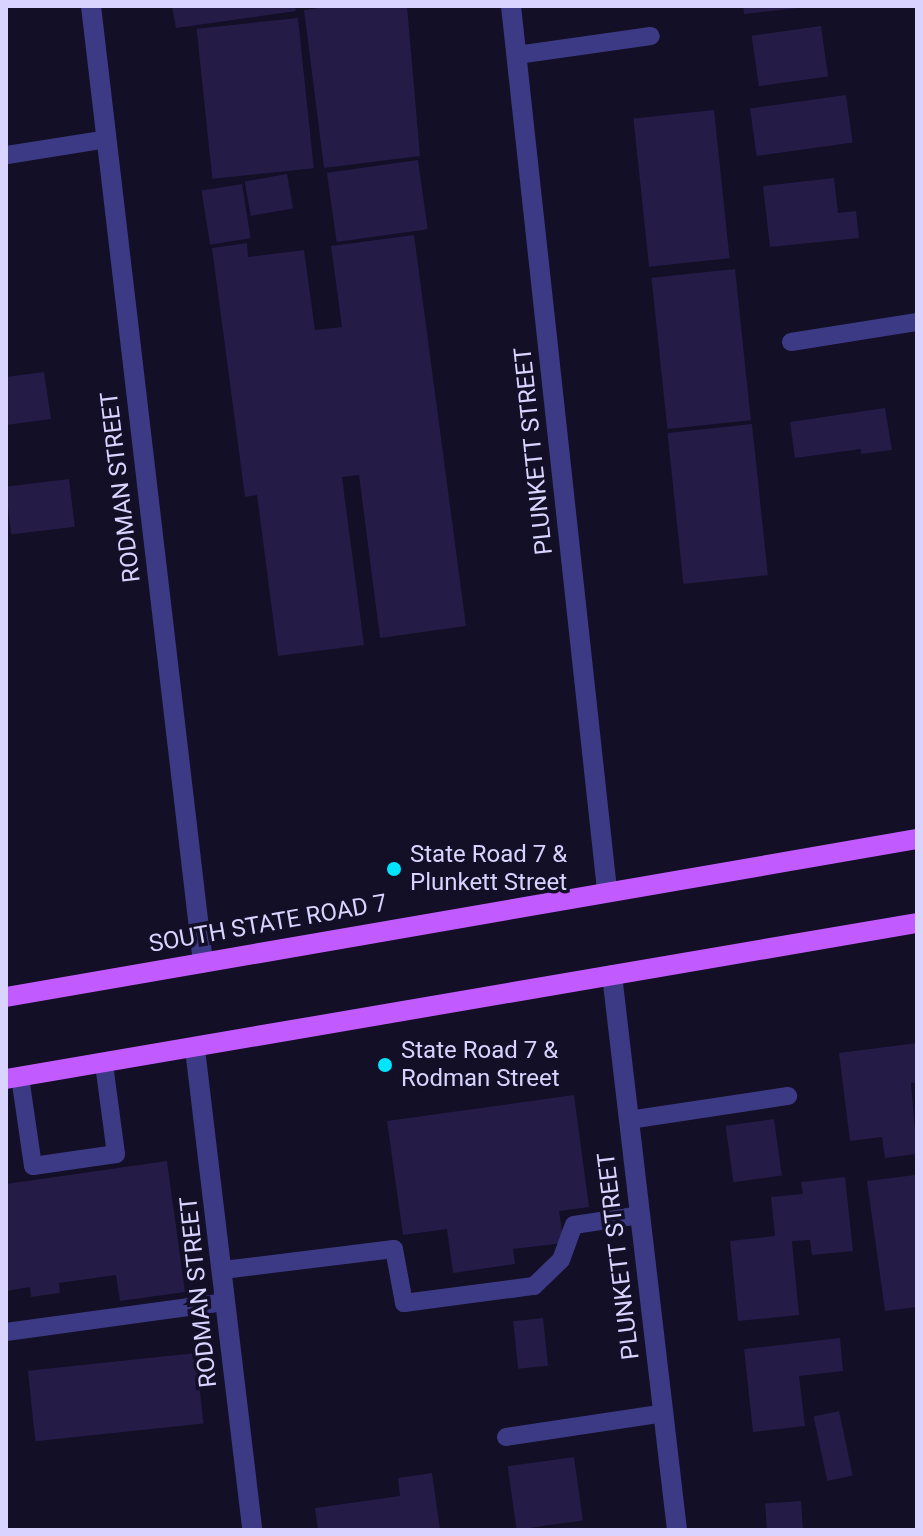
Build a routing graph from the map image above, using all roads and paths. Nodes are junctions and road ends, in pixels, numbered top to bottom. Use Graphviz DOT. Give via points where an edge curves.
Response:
graph roads {
  1 [pos="91,6"];
  2 [pos="511,6"];
  3 [pos="651,36"];
  4 [pos="517,55"];
  5 [pos="107,139"];
  6 [pos="7,155"];
  7 [pos="917,322"];
  8 [pos="791,342"];
  9 [pos="917,839"];
  10 [pos="607,890"];
  11 [pos="917,923"];
  12 [pos="203,962"];
  13 [pos="612,975"];
  14 [pos="6,997"];
  15 [pos="195,1049"];
  16 [pos="104,1064"];
  17 [pos="13,1078"];
  18 [pos="788,1096"];
  19 [pos="629,1120"];
  20 [pos="641,1215"];
  21 [pos="223,1270"];
  22 [pos="226,1302"];
  23 [pos="6,1332"];
  24 [pos="664,1413"];
  25 [pos="506,1437"];
  26 [pos="252,1530"];
  27 [pos="677,1530"];
  1 -- 5 [label="street, RODMAN STREET"];
  2 -- 4 [label="street, PLUNKETT STREET"];
  3 -- 4 [label="lane"];
  4 -- 10 [label="street, PLUNKETT STREET"];
  5 -- 6 [label="lane"];
  5 -- 12 [label="street, RODMAN STREET"];
  7 -- 8 [label="lane"];
  9 -- 10 [label="main road, SOUTH STATE ROAD 7"];
  10 -- 12 [label="main road, SOUTH STATE ROAD 7"];
  11 -- 13 [label="main road"];
  12 -- 14 [label="main road, SOUTH STATE ROAD 7"];
  13 -- 15 [label="main road"];
  13 -- 19 [label="street, PLUNKETT STREET"];
  15 -- 16 [label="main road"];
  15 -- 21 [label="street, RODMAN STREET"];
  16 -- 17 [label="main road"];
  16 -- 17 [label="lane" via="116,1154 33,1166"];
  18 -- 19 [label="lane"];
  19 -- 20 [label="street, PLUNKETT STREET"];
  20 -- 21 [label="lane" via="574,1225 561,1260 534,1286 404,1303 394,1249"];
  20 -- 24 [label="street, PLUNKETT STREET"];
  21 -- 22 [label="street, RODMAN STREET"];
  22 -- 23 [label="lane"];
  22 -- 26 [label="street, RODMAN STREET"];
  24 -- 25 [label="lane"];
  24 -- 27 [label="street, PLUNKETT STREET"];
}
